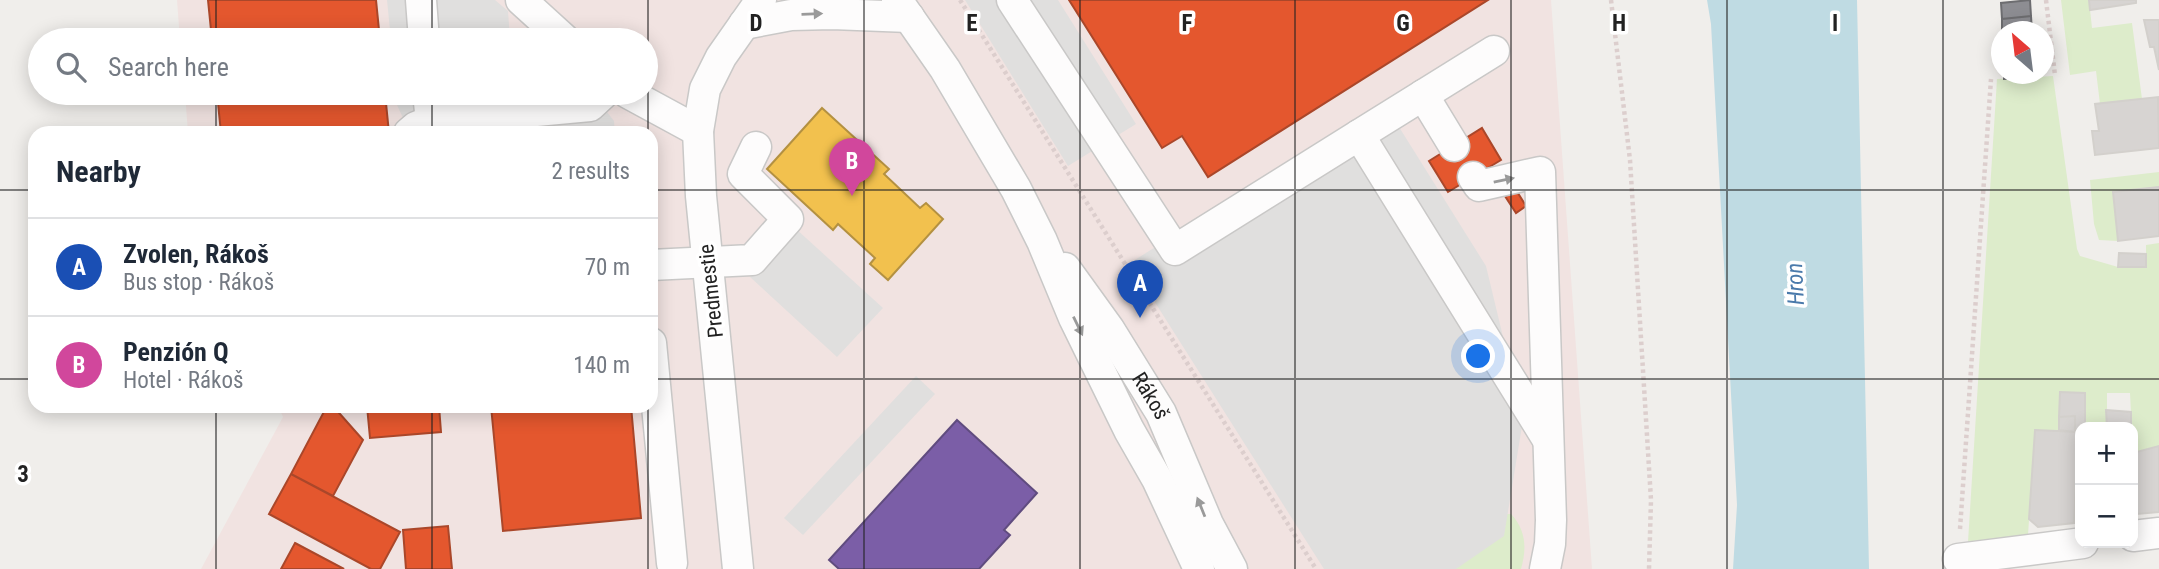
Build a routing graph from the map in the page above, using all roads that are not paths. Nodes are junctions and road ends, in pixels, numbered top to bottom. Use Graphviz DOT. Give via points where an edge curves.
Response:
graph roads {
  1 [pos="421,0"];
  2 [pos="521,0"];
  3 [pos="1012,0"];
  4 [pos="903,9"];
  5 [pos="752,12"];
  6 [pos="423,28"];
  7 [pos="552,28"];
  8 [pos="1494,51"];
  9 [pos="1423,95"];
  10 [pos="591,105"];
  11 [pos="650,105"];
  12 [pos="423,116"];
  13 [pos="698,131"];
  14 [pos="1359,135"];
  15 [pos="1454,146"];
  16 [pos="757,147"];
  17 [pos="1473,177"];
  18 [pos="1042,241"];
  19 [pos="708,261"];
  20 [pos="658,265"];
  21 [pos="658,413"];
  22 [pos="1548,440"];
  23 [pos="2159,533"];
  24 [pos="2138,535"];
  25 [pos="2075,544"];
  26 [pos="1958,559"];
  27 [pos="672,564"];
  28 [pos="1196,566"];
  29 [pos="738,569"];
  30 [pos="1232,569"];
  31 [pos="1545,569"];
  1 -- 6 [label="street"];
  2 -- 7 [label="street"];
  3 -- 14 [label="street" via="1175,250"];
  5 -- 4 [label="street, Predmestie, one-way" via="791,15"];
  4 -- 18 [label="street, Rákoš" via="973,115"];
  5 -- 13 [label="street, Predmestie" via="705,89"];
  8 -- 9 [label="street"];
  9 -- 14 [label="street"];
  9 -- 15 [label="street"];
  10 -- 12 [label="street"];
  11 -- 13 [label="street"];
  13 -- 19 [label="street, Predmestie"];
  14 -- 22 [label="street"];
  16 -- 19 [label="street" via="743,174 788,219 752,260"];
  17 -- 22 [label="street, one-way" via="1479,186 1540,172"];
  18 -- 28 [label="street, Rákoš, one-way" via="1074,318"];
  30 -- 18 [label="street, Rákoš, one-way" via="1161,413 1076,281"];
  19 -- 20 [label="street"];
  19 -- 29 [label="street, Predmestie"];
  21 -- 27 [label="street"];
  22 -- 31 [label="street" via="1551,520"];
  23 -- 24 [label="street"];
  25 -- 26 [label="street"];
}
